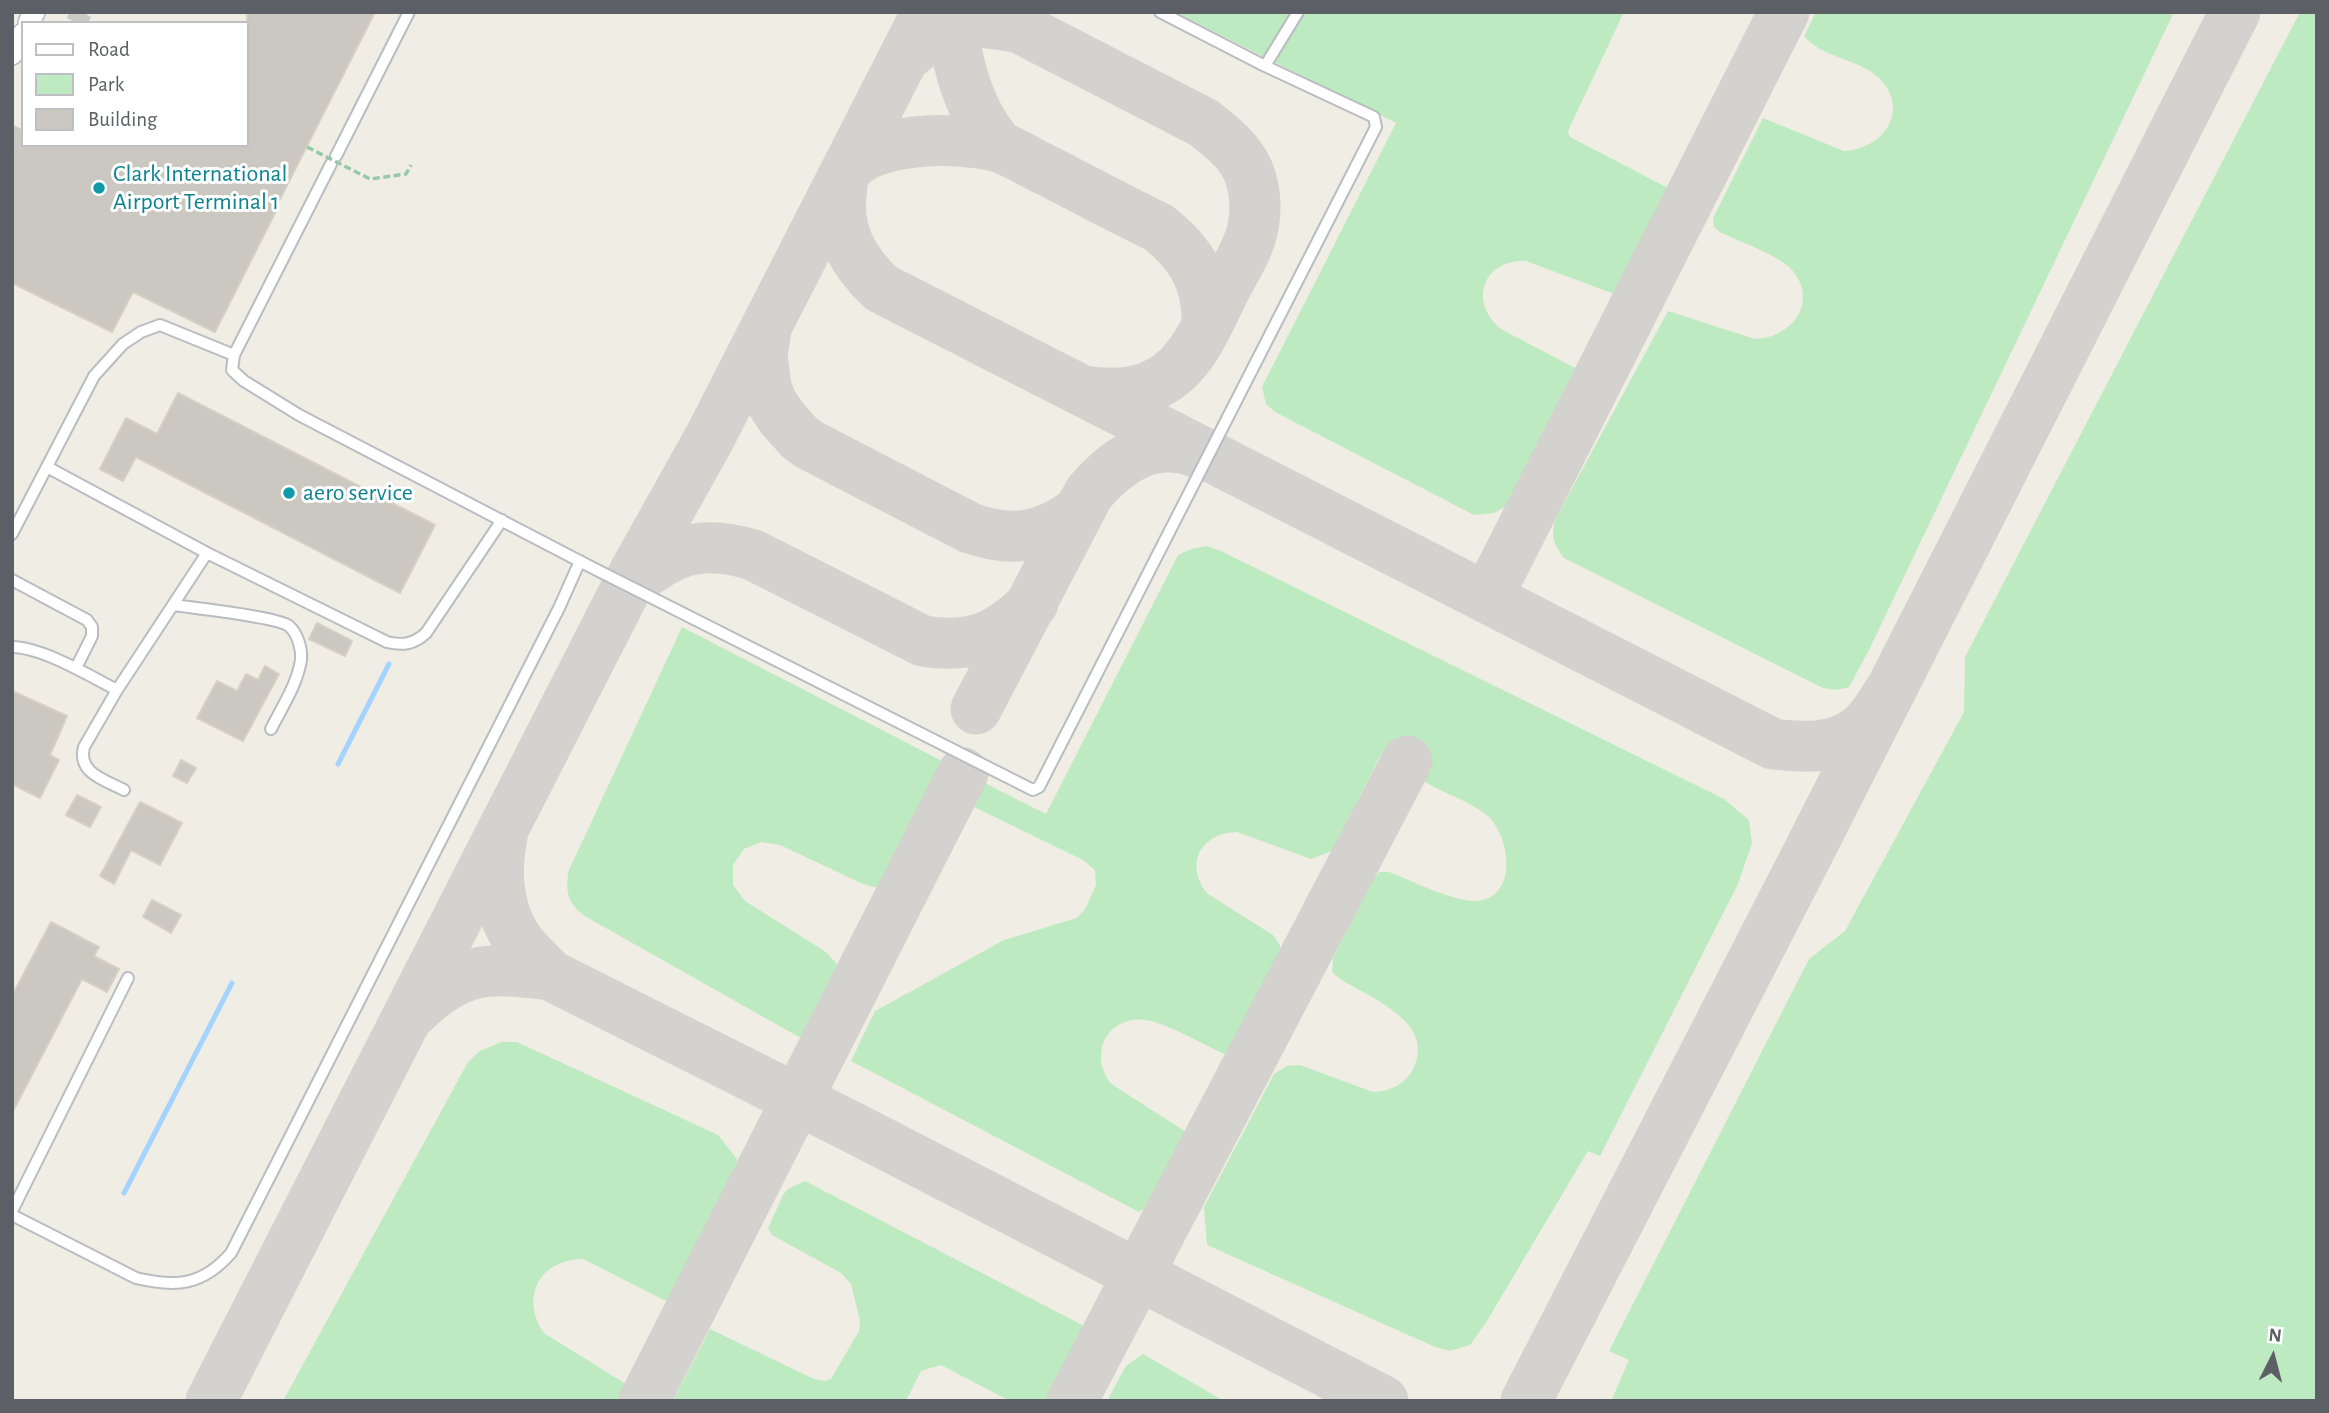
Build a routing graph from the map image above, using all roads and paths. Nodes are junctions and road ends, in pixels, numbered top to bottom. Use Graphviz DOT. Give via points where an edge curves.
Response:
graph roads {
  1 [pos="409,12"];
  2 [pos="1160,12"];
  3 [pos="1298,12"];
  4 [pos="21,38"];
  5 [pos="12,54"];
  6 [pos="1265,66"];
  7 [pos="307,147"];
  8 [pos="411,165"];
  9 [pos="234,355"];
  10 [pos="47,467"];
  11 [pos="502,520"];
  12 [pos="12,534"];
  13 [pos="207,553"];
  14 [pos="580,561"];
  15 [pos="12,580"];
  16 [pos="173,605"];
  17 [pos="12,648"];
  18 [pos="76,668"];
  19 [pos="117,690"];
  20 [pos="271,729"];
  21 [pos="124,790"];
  22 [pos="128,978"];
  23 [pos="12,1213"];
  1 -- 9 [label="lane"];
  2 -- 6 [label="lane"];
  3 -- 6 [label="lane"];
  4 -- 5 [label="street"];
  6 -- 14 [label="lane" via="1374,117 1376,127 1040,787 1033,790"];
  7 -- 8 [label="path, bridge" via="370,179 406,174"];
  9 -- 10 [label="lane" via="160,325 141,332 122,344 94,376"];
  9 -- 11 [label="lane" via="232,370 299,415"];
  10 -- 12 [label="lane"];
  10 -- 13 [label="lane"];
  11 -- 13 [label="lane" via="426,633 405,645 387,642"];
  11 -- 14 [label="lane"];
  13 -- 16 [label="lane"];
  14 -- 23 [label="lane" via="231,1253 208,1275 175,1284 156,1283 136,1278"];
  15 -- 18 [label="lane" via="87,620 92,636"];
  16 -- 19 [label="lane"];
  16 -- 20 [label="lane" via="263,618 287,624 297,635 301,657 295,681"];
  17 -- 18 [label="lane" via="24,647"];
  18 -- 19 [label="lane"];
  19 -- 21 [label="lane" via="82,755 88,772"];
  22 -- 23 [label="lane"];
}
